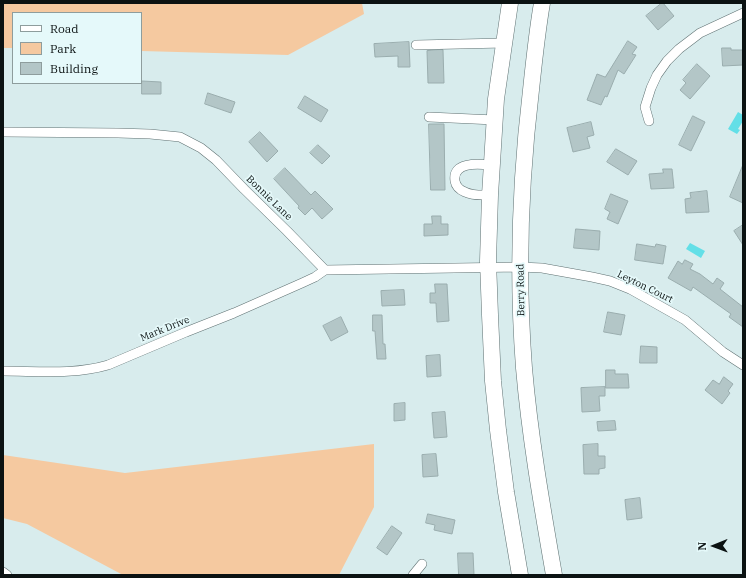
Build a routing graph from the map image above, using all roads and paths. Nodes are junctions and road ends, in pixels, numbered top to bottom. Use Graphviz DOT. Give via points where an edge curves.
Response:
graph roads {
  1 [pos="510,3"];
  2 [pos="542,3"];
  3 [pos="743,13"];
  4 [pos="504,43"];
  5 [pos="416,45"];
  6 [pos="429,117"];
  7 [pos="495,120"];
  8 [pos="649,121"];
  9 [pos="3,132"];
  10 [pos="491,165"];
  11 [pos="490,195"];
  12 [pos="488,267"];
  13 [pos="520,267"];
  14 [pos="325,270"];
  15 [pos="743,365"];
  16 [pos="3,371"];
  17 [pos="422,564"];
  18 [pos="3,572"];
  19 [pos="7,575"];
  20 [pos="413,575"];
  21 [pos="520,575"];
  22 [pos="554,575"];
  1 -- 4 [label="highway"];
  2 -- 13 [label="highway, Berry Road" via="526,131"];
  3 -- 8 [label="street" via="700,33 667,60 656,75 645,107"];
  4 -- 5 [label="street"];
  4 -- 7 [label="highway"];
  6 -- 7 [label="street"];
  7 -- 10 [label="highway"];
  9 -- 14 [label="street, Bonnie Lane" via="118,133 180,137 201,148 216,160"];
  10 -- 11 [label="highway"];
  10 -- 11 [label="street" via="467,165 455,174 458,188 466,193"];
  11 -- 12 [label="highway"];
  12 -- 13 [label="street"];
  12 -- 14 [label="street"];
  12 -- 21 [label="highway" via="498,430"];
  13 -- 15 [label="street, Leyton Court" via="542,268 610,281 685,320"];
  13 -- 22 [label="highway, Berry Road" via="528,402"];
  14 -- 16 [label="street, Mark Drive" via="274,296 108,365 81,371"];
  17 -- 20 [label="street"];
  18 -- 19 [label="street"];
}
